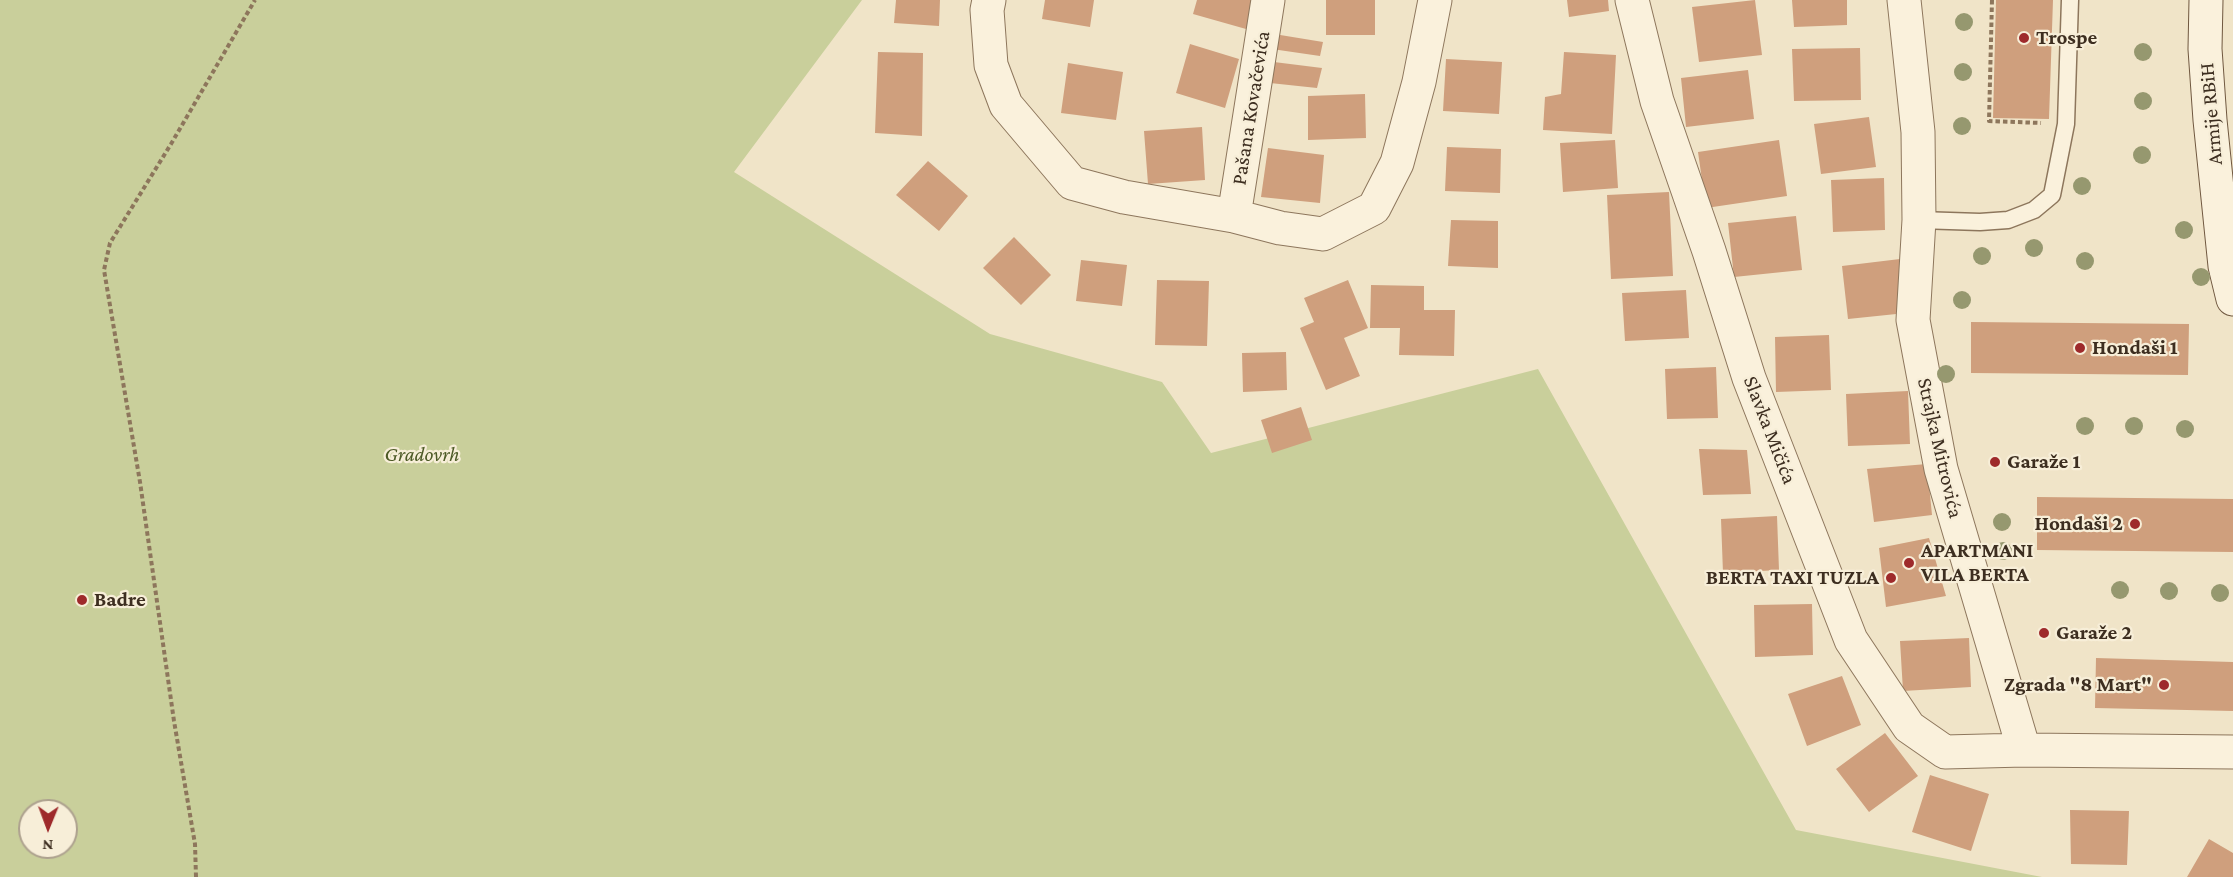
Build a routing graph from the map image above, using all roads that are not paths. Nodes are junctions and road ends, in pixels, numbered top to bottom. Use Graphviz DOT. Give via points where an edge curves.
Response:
graph roads {
  1 [pos="989,0"];
  2 [pos="1268,0"];
  3 [pos="1435,0"];
  4 [pos="1632,0"];
  5 [pos="1904,0"];
  6 [pos="2070,0"];
  7 [pos="2206,0"];
  8 [pos="1234,216"];
  9 [pos="1919,220"];
  10 [pos="2233,299"];
  11 [pos="2024,750"];
  12 [pos="2233,752"];
  1 -- 8 [label="street, Pašana Kovačevića" via="991,65 1006,105 1072,183 1124,197"];
  2 -- 8 [label="street, Pašana Kovačevića"];
  3 -- 8 [label="street, Pašana Kovačevića" via="1419,82 1397,163 1374,208 1323,234"];
  4 -- 11 [label="street, Slavka Mičića" via="1657,101 1749,378 1851,640 1910,727 1945,752"];
  5 -- 9 [label="street, Strajka Mitrovića" via="1917,132"];
  6 -- 9 [label="lane" via="2066,124 2052,195 2034,210 2008,220"];
  7 -- 10 [label="street, Armije RBiH" via="2210,120 2225,266"];
  9 -- 11 [label="street, Strajka Mitrovića" via="1913,320 1941,469"];
  11 -- 12 [label="street"];
}
